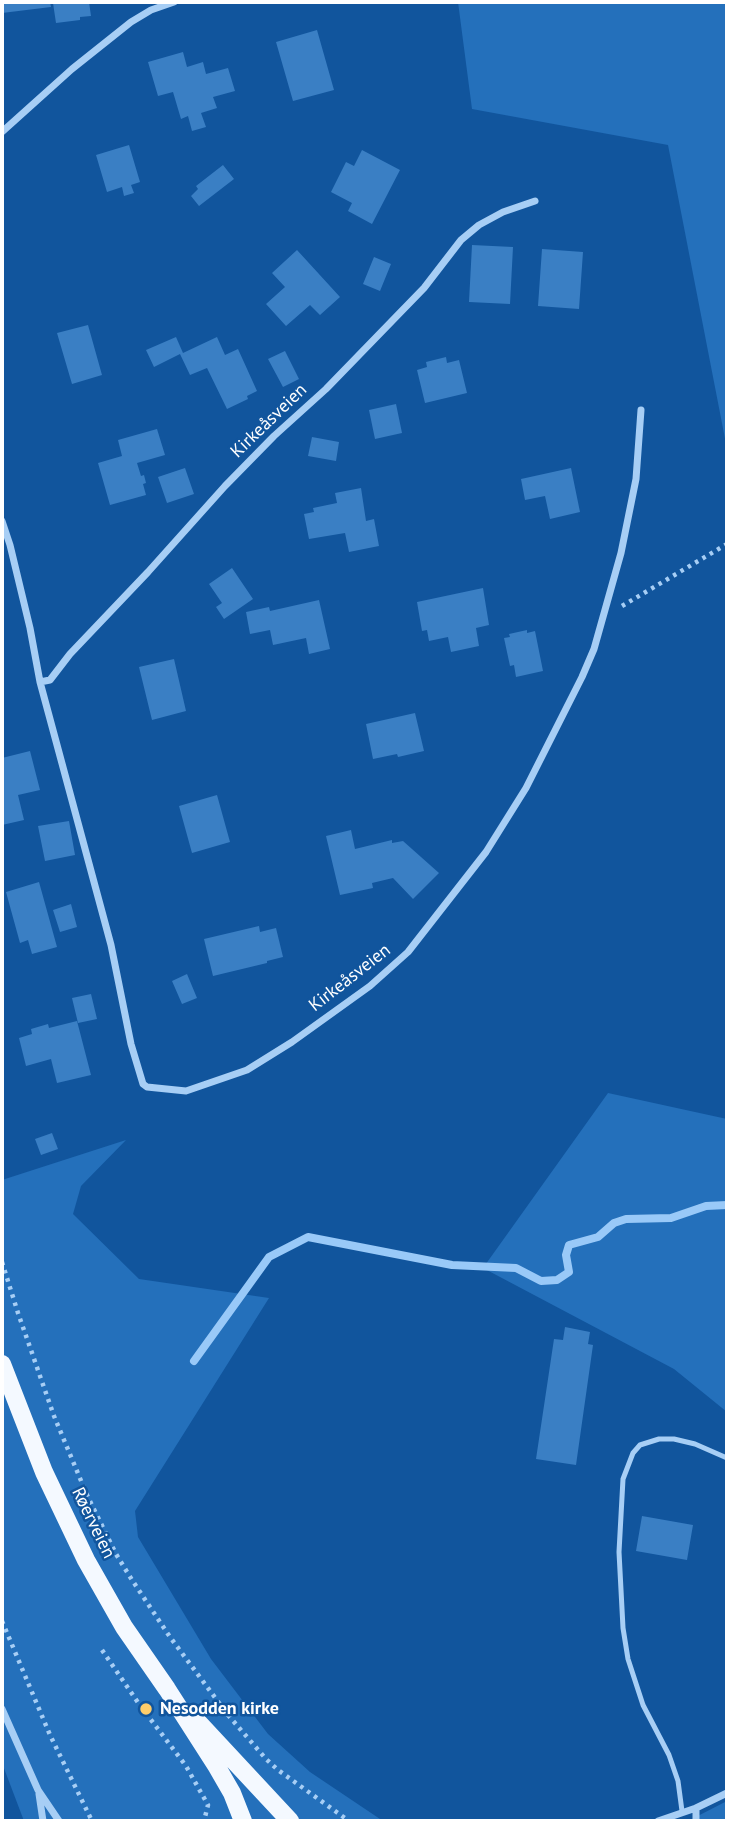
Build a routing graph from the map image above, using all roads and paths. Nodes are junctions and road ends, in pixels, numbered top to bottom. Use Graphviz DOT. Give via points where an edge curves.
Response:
graph roads {
  1 [pos="174,2"];
  2 [pos="2,132"];
  3 [pos="535,201"];
  4 [pos="641,410"];
  5 [pos="2,521"];
  6 [pos="727,544"];
  7 [pos="603,617"];
  8 [pos="40,682"];
  9 [pos="2,1262"];
  10 [pos="2,1364"];
  11 [pos="727,1458"];
  12 [pos="2,1621"];
  13 [pos="102,1650"];
  14 [pos="167,1689"];
  15 [pos="2,1709"];
  16 [pos="38,1790"];
  17 [pos="727,1793"];
  18 [pos="696,1808"];
  19 [pos="682,1811"];
  20 [pos="43,1821"];
  21 [pos="60,1821"];
  22 [pos="92,1821"];
  23 [pos="204,1821"];
  24 [pos="243,1821"];
  25 [pos="290,1821"];
  26 [pos="349,1821"];
  27 [pos="658,1821"];
  28 [pos="696,1821"];
  1 -- 2 [label="street" via="131,22"];
  3 -- 8 [label="street, Kirkeåsveien" via="503,212 461,240 424,288 225,486 50,680"];
  4 -- 7 [label="street, Kirkeåsveien" via="636,479"];
  5 -- 8 [label="street, Kirkeåsveien"];
  6 -- 7 [label="path"];
  7 -- 8 [label="street, Kirkeåsveien" via="582,677 526,788 486,852 408,952 370,986 292,1042 247,1070 186,1091 143,1084 111,945"];
  9 -- 26 [label="path" via="54,1416 87,1495 132,1580 228,1715 266,1759"];
  10 -- 14 [label="main road, Røerveien" via="44,1472 86,1560"];
  11 -- 19 [label="lane" via="695,1444 659,1439 633,1452 623,1479 620,1552 628,1659 643,1705 669,1755"];
  12 -- 22 [label="path"];
  13 -- 23 [label="path" via="186,1766 208,1805"];
  14 -- 24 [label="main road, Røerveien" via="232,1793"];
  14 -- 25 [label="main road, Røerveien"];
  15 -- 16 [label="street"];
  16 -- 20 [label="street"];
  16 -- 21 [label="street"];
  17 -- 18 [label="street"];
  18 -- 19 [label="street"];
  18 -- 28 [label="street"];
  19 -- 27 [label="street"];
}
